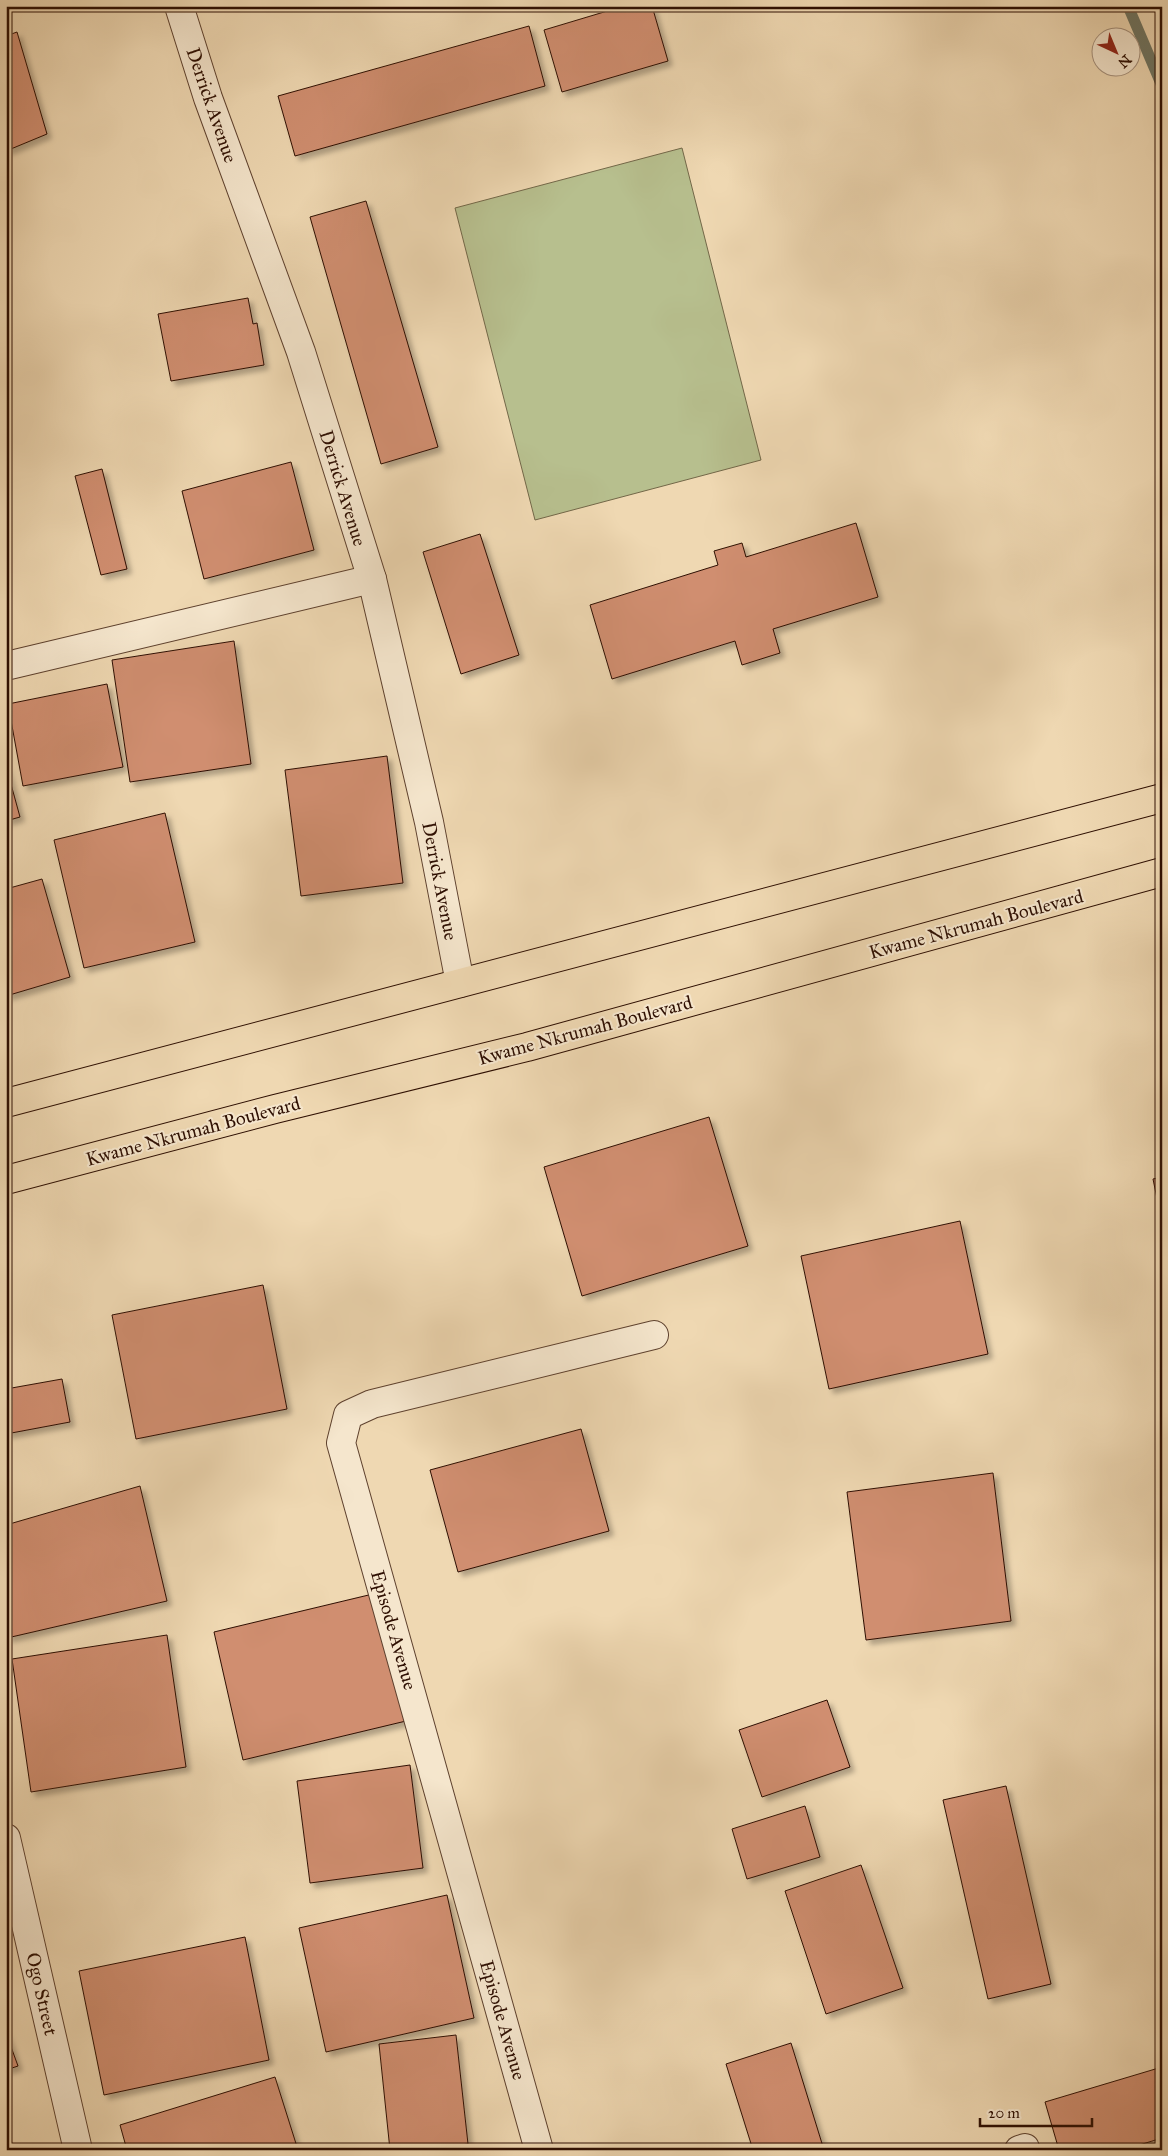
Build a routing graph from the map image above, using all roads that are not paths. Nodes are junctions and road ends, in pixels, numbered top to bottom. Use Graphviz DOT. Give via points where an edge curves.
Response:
graph roads {
  1 [pos="179,6"];
  2 [pos="372,579"];
  3 [pos="6,666"];
  4 [pos="1162,798"];
  5 [pos="1162,872"];
  6 [pos="460,982"];
  7 [pos="6,1103"];
  8 [pos="6,1180"];
  9 [pos="654,1335"];
  10 [pos="6,1838"];
  11 [pos="78,2150"];
  12 [pos="539,2150"];
  1 -- 2 [label="street, Derrick Avenue" via="208,98 301,352"];
  2 -- 3 [label="street"];
  2 -- 6 [label="street, Derrick Avenue" via="429,822"];
  4 -- 6 [label="highway"];
  5 -- 8 [label="highway, Kwame Nkrumah Boulevard" via="537,1044"];
  6 -- 7 [label="highway"];
  9 -- 12 [label="street, Episode Avenue" via="372,1404 348,1416 341,1442"];
  10 -- 11 [label="street, Ogo Street"];
}
